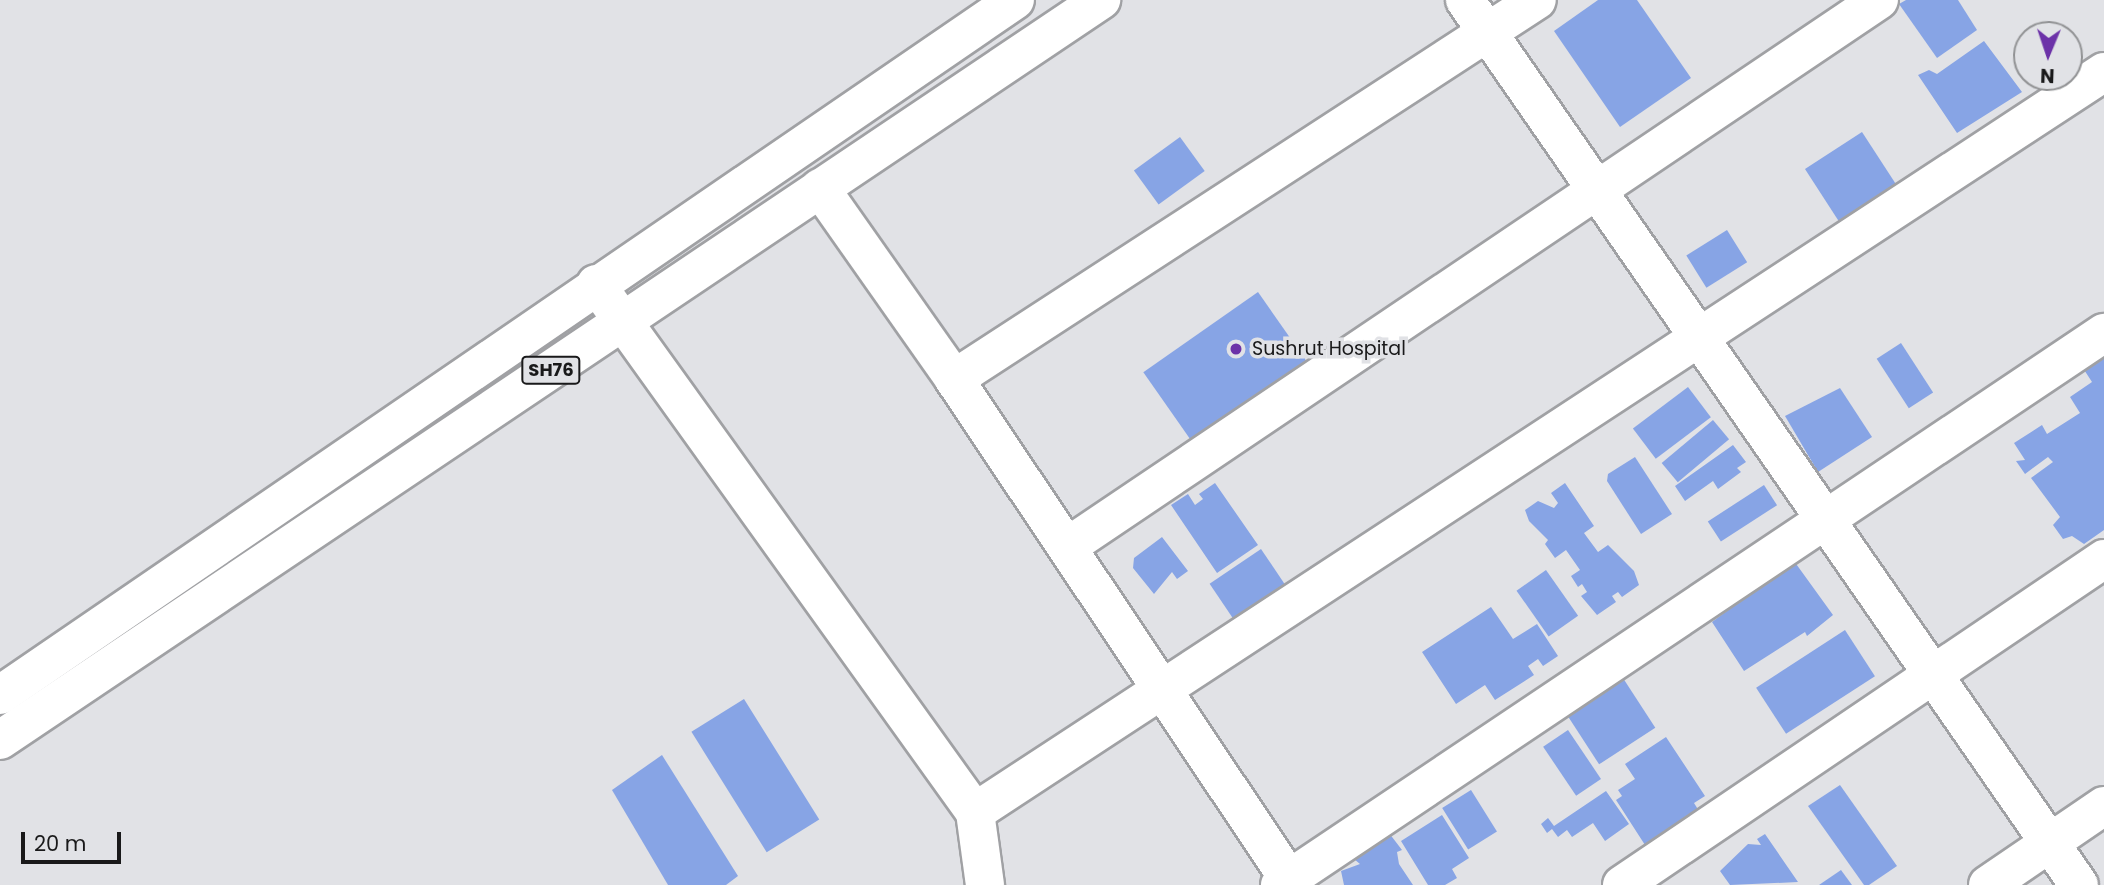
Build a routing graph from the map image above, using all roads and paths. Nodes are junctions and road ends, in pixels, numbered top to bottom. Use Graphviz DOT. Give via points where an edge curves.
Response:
graph roads {
  1 [pos="1015,0"];
  2 [pos="1101,0"];
  3 [pos="1465,0"];
  4 [pos="1537,0"];
  5 [pos="1879,0"];
  6 [pos="1487,32"];
  7 [pos="2104,72"];
  8 [pos="820,188"];
  9 [pos="1597,190"];
  10 [pos="596,284"];
  11 [pos="622,322"];
  12 [pos="2104,333"];
  13 [pos="1700,339"];
  14 [pos="954,379"];
  15 [pos="1825,520"];
  16 [pos="1067,547"];
  17 [pos="2104,559"];
  18 [pos="1933,675"];
  19 [pos="1164,692"];
  20 [pos="0,695"];
  21 [pos="0,740"];
  22 [pos="2104,806"];
  23 [pos="975,812"];
  24 [pos="2049,843"];
  25 [pos="1287,883"];
  26 [pos="985,885"];
  27 [pos="1622,885"];
  28 [pos="1988,885"];
  29 [pos="2078,885"];
  1 -- 10 [label="street, SH76"];
  2 -- 8 [label="street, SH76"];
  3 -- 6 [label="street"];
  4 -- 6 [label="street"];
  5 -- 9 [label="street"];
  6 -- 9 [label="street"];
  6 -- 14 [label="street"];
  7 -- 13 [label="street"];
  8 -- 11 [label="street, SH76"];
  8 -- 14 [label="street"];
  9 -- 13 [label="street"];
  9 -- 16 [label="street"];
  10 -- 11 [label="street"];
  10 -- 20 [label="street, SH76"];
  11 -- 21 [label="street, SH76"];
  11 -- 23 [label="street"];
  12 -- 15 [label="street"];
  13 -- 15 [label="street"];
  13 -- 19 [label="street"];
  14 -- 16 [label="street"];
  15 -- 18 [label="street"];
  15 -- 25 [label="street"];
  16 -- 19 [label="street"];
  17 -- 18 [label="street"];
  18 -- 24 [label="street"];
  18 -- 27 [label="street"];
  19 -- 23 [label="street"];
  19 -- 25 [label="street"];
  22 -- 24 [label="street"];
  23 -- 26 [label="street"];
  24 -- 28 [label="street"];
  24 -- 29 [label="street"];
}
